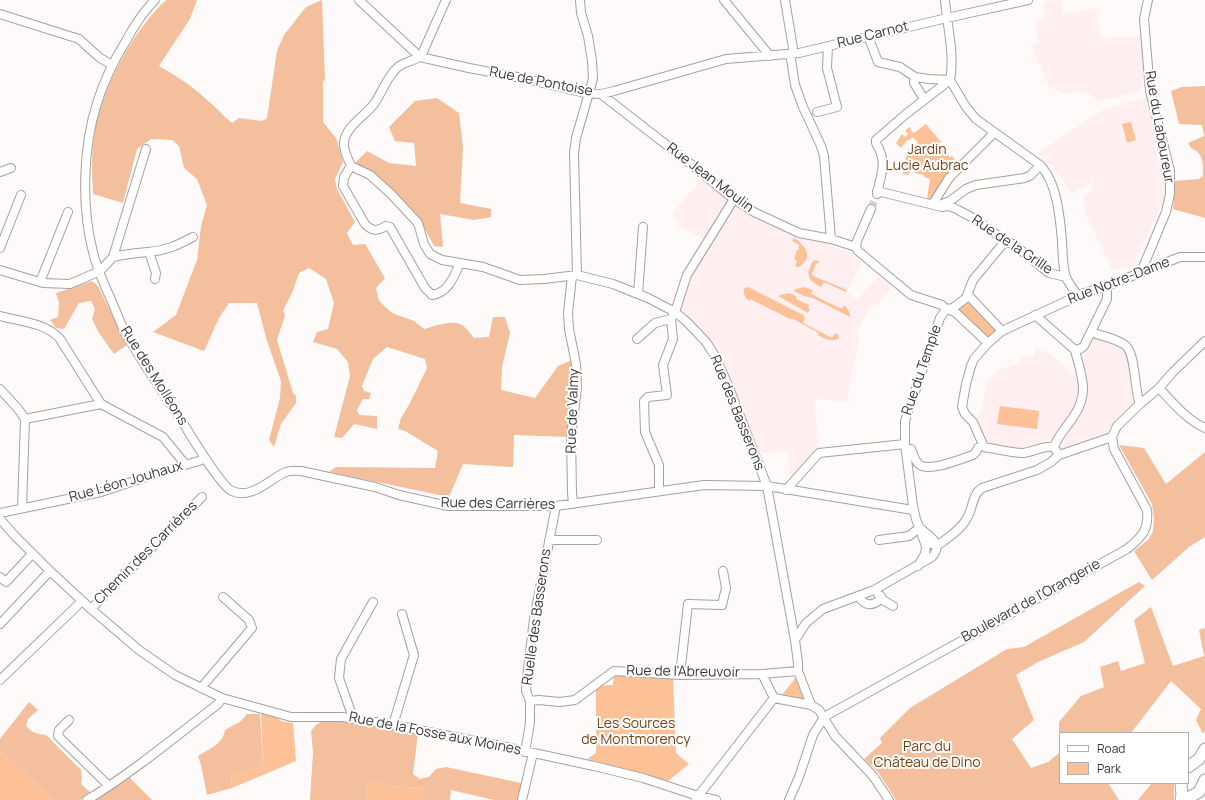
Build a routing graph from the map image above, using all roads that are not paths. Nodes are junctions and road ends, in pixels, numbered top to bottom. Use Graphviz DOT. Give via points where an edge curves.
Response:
graph roads {
  1 [pos="155,0"];
  2 [pos="359,0"];
  3 [pos="446,0"];
  4 [pos="580,0"];
  5 [pos="724,0"];
  6 [pos="785,0"];
  7 [pos="945,0"];
  8 [pos="1028,0"];
  9 [pos="1148,0"];
  10 [pos="0,14"];
  11 [pos="947,18"];
  12 [pos="868,36"];
  13 [pos="828,46"];
  14 [pos="795,53"];
  15 [pos="770,56"];
  16 [pos="420,57"];
  17 [pos="112,65"];
  18 [pos="915,77"];
  19 [pos="950,80"];
  20 [pos="620,89"];
  21 [pos="589,93"];
  22 [pos="601,94"];
  23 [pos="924,99"];
  24 [pos="614,102"];
  25 [pos="812,114"];
  26 [pos="994,133"];
  27 [pos="146,149"];
  28 [pos="1040,165"];
  29 [pos="351,166"];
  30 [pos="11,168"];
  31 [pos="0,172"];
  32 [pos="21,196"];
  33 [pos="734,199"];
  34 [pos="937,206"];
  35 [pos="871,209"];
  36 [pos="68,212"];
  37 [pos="644,227"];
  38 [pos="193,237"];
  39 [pos="831,239"];
  40 [pos="1007,242"];
  41 [pos="856,247"];
  42 [pos="0,248"];
  43 [pos="149,252"];
  44 [pos="113,257"];
  45 [pos="1205,257"];
  46 [pos="460,263"];
  47 [pos="0,270"];
  48 [pos="100,271"];
  49 [pos="1141,272"];
  50 [pos="575,276"];
  51 [pos="1066,277"];
  52 [pos="155,279"];
  53 [pos="40,282"];
  54 [pos="1107,286"];
  55 [pos="638,294"];
  56 [pos="968,295"];
  57 [pos="1078,296"];
  58 [pos="946,309"];
  59 [pos="1035,315"];
  60 [pos="0,316"];
  61 [pos="673,316"];
  62 [pos="1002,331"];
  63 [pos="1091,332"];
  64 [pos="637,338"];
  65 [pos="1205,341"];
  66 [pos="988,343"];
  67 [pos="1075,350"];
  68 [pos="1159,388"];
  69 [pos="0,389"];
  70 [pos="101,404"];
  71 [pos="1140,404"];
  72 [pos="25,419"];
  73 [pos="1205,428"];
  74 [pos="1112,437"];
  75 [pos="906,446"];
  76 [pos="981,447"];
  77 [pos="1054,448"];
  78 [pos="1059,455"];
  79 [pos="205,458"];
  80 [pos="185,464"];
  81 [pos="767,486"];
  82 [pos="786,490"];
  83 [pos="659,491"];
  84 [pos="202,497"];
  85 [pos="573,504"];
  86 [pos="556,506"];
  87 [pos="22,508"];
  88 [pos="913,510"];
  89 [pos="0,513"];
  90 [pos="0,519"];
  91 [pos="919,528"];
  92 [pos="549,540"];
  93 [pos="597,540"];
  94 [pos="879,540"];
  95 [pos="924,540"];
  96 [pos="937,546"];
  97 [pos="32,554"];
  98 [pos="918,566"];
  99 [pos="50,571"];
  100 [pos="723,572"];
  101 [pos="0,577"];
  102 [pos="874,590"];
  103 [pos="858,596"];
  104 [pos="881,596"];
  105 [pos="223,597"];
  106 [pos="82,601"];
  107 [pos="373,602"];
  108 [pos="893,606"];
  109 [pos="91,609"];
  110 [pos="402,614"];
  111 [pos="0,624"];
  112 [pos="795,640"];
  113 [pos="798,671"];
  114 [pos="762,674"];
  115 [pos="680,675"];
  116 [pos="0,680"];
  117 [pos="201,688"];
  118 [pos="222,698"];
  119 [pos="774,698"];
  120 [pos="530,701"];
  121 [pos="811,705"];
  122 [pos="824,717"];
  123 [pos="353,718"];
  124 [pos="69,720"];
  125 [pos="393,725"];
  126 [pos="1205,749"];
  127 [pos="529,752"];
  128 [pos="1196,765"];
  129 [pos="1205,780"];
  130 [pos="1181,785"];
  131 [pos="109,786"];
  132 [pos="697,798"];
  133 [pos="1185,799"];
  134 [pos="87,800"];
  135 [pos="522,800"];
  136 [pos="716,800"];
  137 [pos="789,800"];
  138 [pos="889,800"];
  1 -- 17 [label="street, Rue des Molléons" via="140,18"];
  2 -- 16 [label="street"];
  3 -- 16 [label="street"];
  4 -- 21 [label="street" via="592,61 593,79"];
  5 -- 15 [label="street"];
  6 -- 14 [label="street"];
  7 -- 11 [label="street"];
  8 -- 11 [label="street, Rue Carnot"];
  9 -- 49 [label="street, Rue du Laboureur" via="1144,19 1150,91 1170,170 1170,194 1166,212"];
  10 -- 17 [label="street" via="79,39"];
  11 -- 12 [label="street, Rue Carnot"];
  11 -- 19 [label="street"];
  12 -- 13 [label="street, Rue Carnot"];
  12 -- 18 [label="street" via="878,62 900,67"];
  13 -- 14 [label="street, Rue Carnot"];
  13 -- 25 [label="street" via="827,68 837,107"];
  14 -- 15 [label="street, Rue de Pontoise"];
  14 -- 25 [label="street" via="791,59 795,85"];
  15 -- 20 [label="street, Rue de Pontoise" via="726,59"];
  16 -- 21 [label="street, Rue de Pontoise"];
  16 -- 29 [label="street" via="397,68 374,104 354,124 344,142 344,150"];
  17 -- 48 [label="street, Rue des Molléons" via="97,104 87,154 87,225"];
  18 -- 19 [label="street"];
  18 -- 23 [label="street" via="914,83"];
  19 -- 23 [label="street"];
  19 -- 26 [label="street" via="966,107 980,123"];
  20 -- 22 [label="street, Rue de Pontoise"];
  20 -- 24 [label="street" via="611,96"];
  21 -- 22 [label="street, Rue de Pontoise"];
  21 -- 50 [label="street" via="574,144"];
  22 -- 24 [label="street, Rue Jean Moulin"];
  23 -- 34 [label="street, Rue de la Grille" via="876,140 883,160 877,192"];
  24 -- 33 [label="street, Rue Jean Moulin"];
  25 -- 39 [label="street" via="824,156"];
  26 -- 28 [label="street"];
  26 -- 34 [label="street" via="949,178 934,202"];
  27 -- 44 [label="street"];
  28 -- 34 [label="street" via="1026,178 976,185"];
  28 -- 51 [label="street" via="1046,171 1052,185 1060,220"];
  29 -- 46 [label="street" via="370,175 413,218 430,254 442,260"];
  29 -- 46 [label="street" via="344,177 343,186 365,224 370,229 378,230 390,227 425,288 432,295 440,294 449,285"];
  30 -- 31 [label="street"];
  32 -- 42 [label="street"];
  33 -- 39 [label="street, Rue Jean Moulin" via="793,231"];
  33 -- 61 [label="street" via="687,275"];
  34 -- 40 [label="street, Rue de la Grille" via="956,209"];
  35 -- 41 [label="street" via="856,241"];
  36 -- 53 [label="street"];
  37 -- 55 [label="street"];
  38 -- 43 [label="street" via="178,245"];
  39 -- 41 [label="street, Rue Jean Moulin"];
  40 -- 51 [label="street, Rue de la Grille" via="1049,273"];
  40 -- 56 [label="street" via="974,280"];
  41 -- 58 [label="street" via="911,295 942,305"];
  43 -- 44 [label="street"];
  43 -- 52 [label="street" via="156,273"];
  44 -- 48 [label="street"];
  45 -- 49 [label="street, Rue Notre-Dame" via="1180,257"];
  46 -- 50 [label="street" via="520,280"];
  47 -- 53 [label="street"];
  48 -- 53 [label="street" via="70,284"];
  48 -- 79 [label="street, Rue des Molléons" via="128,335"];
  49 -- 54 [label="street, Rue Notre-Dame"];
  50 -- 55 [label="street, Rue des Basserons" via="613,284"];
  50 -- 85 [label="street, Rue de Valmy" via="568,313 577,388 571,437"];
  51 -- 57 [label="street"];
  54 -- 57 [label="street, Rue Notre-Dame"];
  54 -- 63 [label="street" via="1107,299"];
  55 -- 61 [label="street, Rue des Basserons"];
  56 -- 58 [label="street" via="956,306"];
  56 -- 62 [label="street"];
  57 -- 59 [label="street, Rue Notre-Dame"];
  58 -- 66 [label="street" via="955,312"];
  58 -- 75 [label="street, Rue du Temple" via="940,318 905,421"];
  59 -- 62 [label="street"];
  59 -- 67 [label="street"];
  60 -- 70 [label="street" via="47,328 55,333"];
  61 -- 64 [label="street" via="655,323"];
  61 -- 81 [label="street, Rue des Basserons" via="687,322 715,356"];
  61 -- 83 [label="street" via="673,338 663,365 667,395 648,397 644,401 645,432 659,465"];
  62 -- 66 [label="street"];
  63 -- 67 [label="street" via="1084,346 1080,350"];
  63 -- 71 [label="street" via="1122,343 1129,349"];
  65 -- 68 [label="street"];
  66 -- 76 [label="street" via="974,358 962,407 973,422"];
  67 -- 77 [label="street" via="1083,379 1083,390 1075,415 1056,440"];
  68 -- 71 [label="street"];
  68 -- 73 [label="street" via="1178,408"];
  69 -- 72 [label="street"];
  70 -- 72 [label="street"];
  70 -- 80 [label="street" via="164,437"];
  71 -- 74 [label="street" via="1117,426"];
  72 -- 87 [label="street"];
  74 -- 78 [label="street"];
  74 -- 122 [label="street, Boulevard de l'Orangerie" via="1114,449 1147,510 1145,532 1136,542"];
  75 -- 76 [label="street" via="923,467 939,466 973,455"];
  75 -- 82 [label="street" via="819,453"];
  75 -- 88 [label="street, Rue du Temple"];
  76 -- 77 [label="street" via="1024,453 1050,446"];
  77 -- 78 [label="street"];
  78 -- 96 [label="street" via="1037,470 979,490 961,527"];
  79 -- 80 [label="street, Rue Léon Jouhaux"];
  79 -- 86 [label="street, Rue des Carrières" via="226,487 238,493 257,489 292,471 375,487 399,496 448,506"];
  80 -- 87 [label="street, Rue Léon Jouhaux" via="101,492"];
  81 -- 82 [label="street, Rue des Carrières"];
  81 -- 83 [label="street, Rue des Carrières" via="704,485"];
  81 -- 112 [label="street, Rue des Basserons"];
  82 -- 88 [label="street, Rue des Carrières"];
  83 -- 85 [label="street, Rue des Carrières"];
  84 -- 109 [label="street, Chemin des Carrières"];
  85 -- 86 [label="street, Rue des Carrières"];
  86 -- 92 [label="street, Ruelle des Basserons"];
  87 -- 89 [label="street, Rue Léon Jouhaux"];
  88 -- 91 [label="street, Rue du Temple"];
  90 -- 97 [label="street, Rue de la Fosse aux Moines"];
  91 -- 94 [label="street" via="909,536"];
  91 -- 95 [label="street, Rue du Temple"];
  91 -- 96 [label="street" via="935,540"];
  92 -- 93 [label="street"];
  92 -- 120 [label="street, Ruelle des Basserons" via="534,619 528,669 526,691"];
  95 -- 96 [label="street"];
  95 -- 98 [label="street, Rue du Temple" via="925,554"];
  96 -- 98 [label="street" via="932,557"];
  97 -- 99 [label="street, Rue de la Fosse aux Moines"];
  97 -- 101 [label="street" via="6,582"];
  98 -- 102 [label="street"];
  99 -- 106 [label="street, Rue de la Fosse aux Moines"];
  99 -- 111 [label="street"];
  100 -- 115 [label="street" via="726,588 722,605 688,604"];
  102 -- 103 [label="street"];
  102 -- 104 [label="street"];
  103 -- 104 [label="street" via="865,604 870,605 881,599"];
  103 -- 112 [label="street" via="818,613 806,623"];
  104 -- 108 [label="street"];
  105 -- 117 [label="street" via="249,620 252,628"];
  106 -- 109 [label="street, Rue de la Fosse aux Moines"];
  106 -- 116 [label="street"];
  107 -- 123 [label="street" via="341,659 339,678"];
  109 -- 117 [label="street, Rue de la Fosse aux Moines" via="156,663"];
  110 -- 125 [label="street" via="414,655"];
  112 -- 113 [label="street, Rue des Basserons"];
  113 -- 114 [label="street, Rue de l'Abreuvoir"];
  113 -- 121 [label="street, Rue des Basserons"];
  114 -- 115 [label="street, Rue de l'Abreuvoir"];
  114 -- 119 [label="street"];
  115 -- 120 [label="street, Rue de l'Abreuvoir" via="614,670 575,700"];
  117 -- 118 [label="street, Rue de la Fosse aux Moines"];
  118 -- 123 [label="street, Rue de la Fosse aux Moines" via="291,717"];
  118 -- 131 [label="street" via="218,704"];
  119 -- 121 [label="street"];
  119 -- 132 [label="street"];
  120 -- 127 [label="street, Ruelle des Basserons"];
  121 -- 122 [label="street"];
  122 -- 137 [label="street" via="813,734"];
  122 -- 138 [label="street" via="835,736 873,776"];
  123 -- 125 [label="street, Rue de la Fosse aux Moines"];
  124 -- 131 [label="street" via="59,730 58,736"];
  125 -- 127 [label="street, Rue de la Fosse aux Moines"];
  126 -- 128 [label="main road"];
  127 -- 132 [label="street, Rue de la Fosse aux Moines" via="621,772"];
  127 -- 135 [label="street, Ruelle des Basserons"];
  129 -- 133 [label="main road" via="1199,792"];
  130 -- 133 [label="main road"];
  131 -- 134 [label="street"];
  132 -- 136 [label="street, Rue de la Fosse aux Moines"];
}
